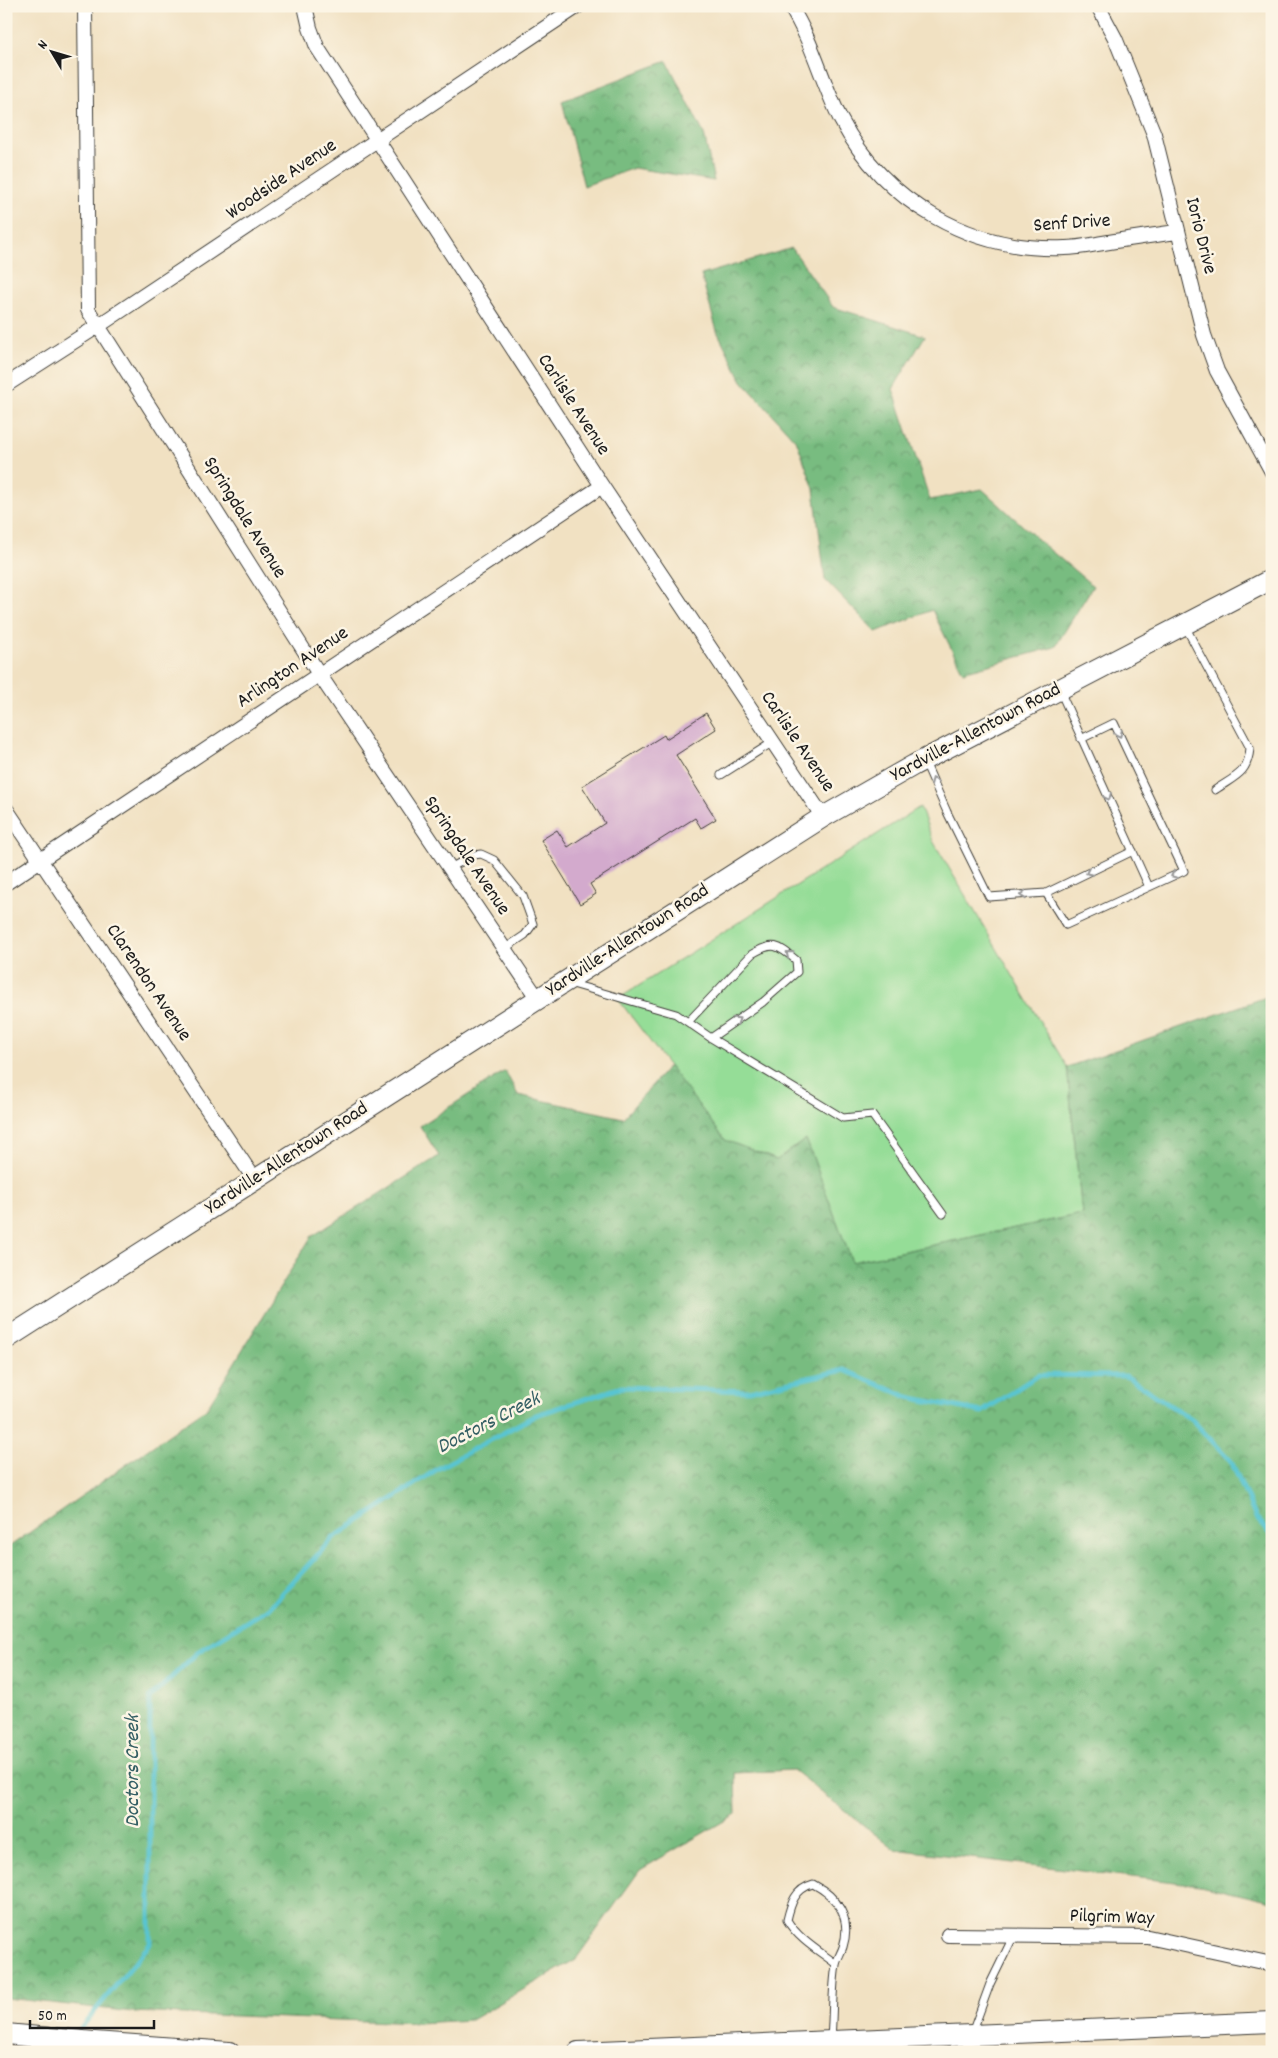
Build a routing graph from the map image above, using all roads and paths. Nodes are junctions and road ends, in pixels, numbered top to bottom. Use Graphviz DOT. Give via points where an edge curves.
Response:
graph roads {
  1 [pos="85,6"];
  2 [pos="305,6"];
  3 [pos="578,6"];
  4 [pos="790,6"];
  5 [pos="1098,6"];
  6 [pos="378,140"];
  7 [pos="1178,232"];
  8 [pos="98,326"];
  9 [pos="6,385"];
  10 [pos="1272,472"];
  11 [pos="602,486"];
  12 [pos="1272,579"];
  13 [pos="1184,624"];
  14 [pos="319,674"];
  15 [pos="1058,689"];
  16 [pos="1081,740"];
  17 [pos="773,742"];
  18 [pos="924,760"];
  19 [pos="720,775"];
  20 [pos="1215,790"];
  21 [pos="6,809"];
  22 [pos="823,817"];
  23 [pos="1133,850"];
  24 [pos="42,860"];
  25 [pos="450,868"];
  26 [pos="6,883"];
  27 [pos="1149,887"];
  28 [pos="1046,893"];
  29 [pos="504,949"];
  30 [pos="563,982"];
  31 [pos="538,999"];
  32 [pos="688,1022"];
  33 [pos="711,1038"];
  34 [pos="255,1180"];
  35 [pos="943,1214"];
  36 [pos="6,1339"];
  37 [pos="948,1935"];
  38 [pos="1014,1935"];
  39 [pos="836,1964"];
  40 [pos="1272,1964"];
  41 [pos="1272,2022"];
  42 [pos="8,2034"];
  43 [pos="971,2035"];
  44 [pos="831,2042"];
  45 [pos="229,2052"];
  46 [pos="578,2052"];
  1 -- 8 [label="street, Springdale Avenue" via="88,310"];
  2 -- 6 [label="street, Carlisle Avenue" via="317,46"];
  3 -- 6 [label="street, Woodside Avenue"];
  4 -- 7 [label="street, Senf Drive" via="814,51 841,119 858,147 878,173 926,212 978,237 1034,248 1067,248"];
  5 -- 7 [label="street, Iorio Drive" via="1154,134"];
  6 -- 8 [label="street, Woodside Avenue"];
  6 -- 11 [label="street, Carlisle Avenue"];
  7 -- 10 [label="street, Iorio Drive" via="1204,335 1218,371"];
  8 -- 9 [label="street, Woodside Avenue"];
  8 -- 14 [label="street, Springdale Avenue"];
  11 -- 14 [label="street, Arlington Avenue"];
  11 -- 17 [label="street, Carlisle Avenue"];
  12 -- 13 [label="main road, Yardville-Allentown Road"];
  13 -- 15 [label="main road, Yardville-Allentown Road"];
  13 -- 20 [label="lane" via="1250,748 1245,769"];
  14 -- 24 [label="street, Arlington Avenue"];
  14 -- 25 [label="street, Springdale Avenue"];
  15 -- 16 [label="lane"];
  15 -- 18 [label="main road, Yardville-Allentown Road"];
  16 -- 23 [label="lane, one-way"];
  16 -- 27 [label="lane, one-way" via="1114,723 1180,862 1184,871"];
  17 -- 19 [label="lane"];
  17 -- 22 [label="street, Carlisle Avenue"];
  18 -- 22 [label="main road, Yardville-Allentown Road"];
  28 -- 18 [label="lane, one-way" via="989,897"];
  21 -- 24 [label="street, Clarendon Avenue"];
  22 -- 30 [label="main road, Yardville-Allentown Road"];
  23 -- 27 [label="lane"];
  23 -- 28 [label="lane, one-way"];
  24 -- 26 [label="street, Arlington Avenue"];
  24 -- 34 [label="street, Clarendon Avenue"];
  25 -- 29 [label="street, Springdale Avenue"];
  25 -- 29 [label="lane" via="481,854 494,860 523,896 533,924 525,936"];
  27 -- 28 [label="lane" via="1066,925"];
  29 -- 31 [label="street, Springdale Avenue"];
  30 -- 31 [label="main road, Yardville-Allentown Road"];
  30 -- 32 [label="lane" via="676,1014"];
  31 -- 34 [label="main road, Yardville-Allentown Road"];
  32 -- 33 [label="lane"];
  33 -- 32 [label="lane, one-way" via="763,1002 797,972 796,960 783,949 771,944 765,946 752,954"];
  33 -- 35 [label="lane" via="843,1118 872,1115"];
  34 -- 36 [label="main road, Yardville-Allentown Road"];
  37 -- 38 [label="street, Pilgrim Way"];
  38 -- 40 [label="street, Pilgrim Way" via="1148,1937"];
  38 -- 43 [label="lane" via="990,1984"];
  39 -- 39 [label="lane" via="847,1933 846,1917 826,1890 813,1884 802,1887 795,1896 787,1920 804,1940"];
  39 -- 44 [label="lane"];
  41 -- 43 [label="main road"];
  42 -- 45 [label="main road"];
  43 -- 44 [label="main road"];
  44 -- 46 [label="main road"];
}
